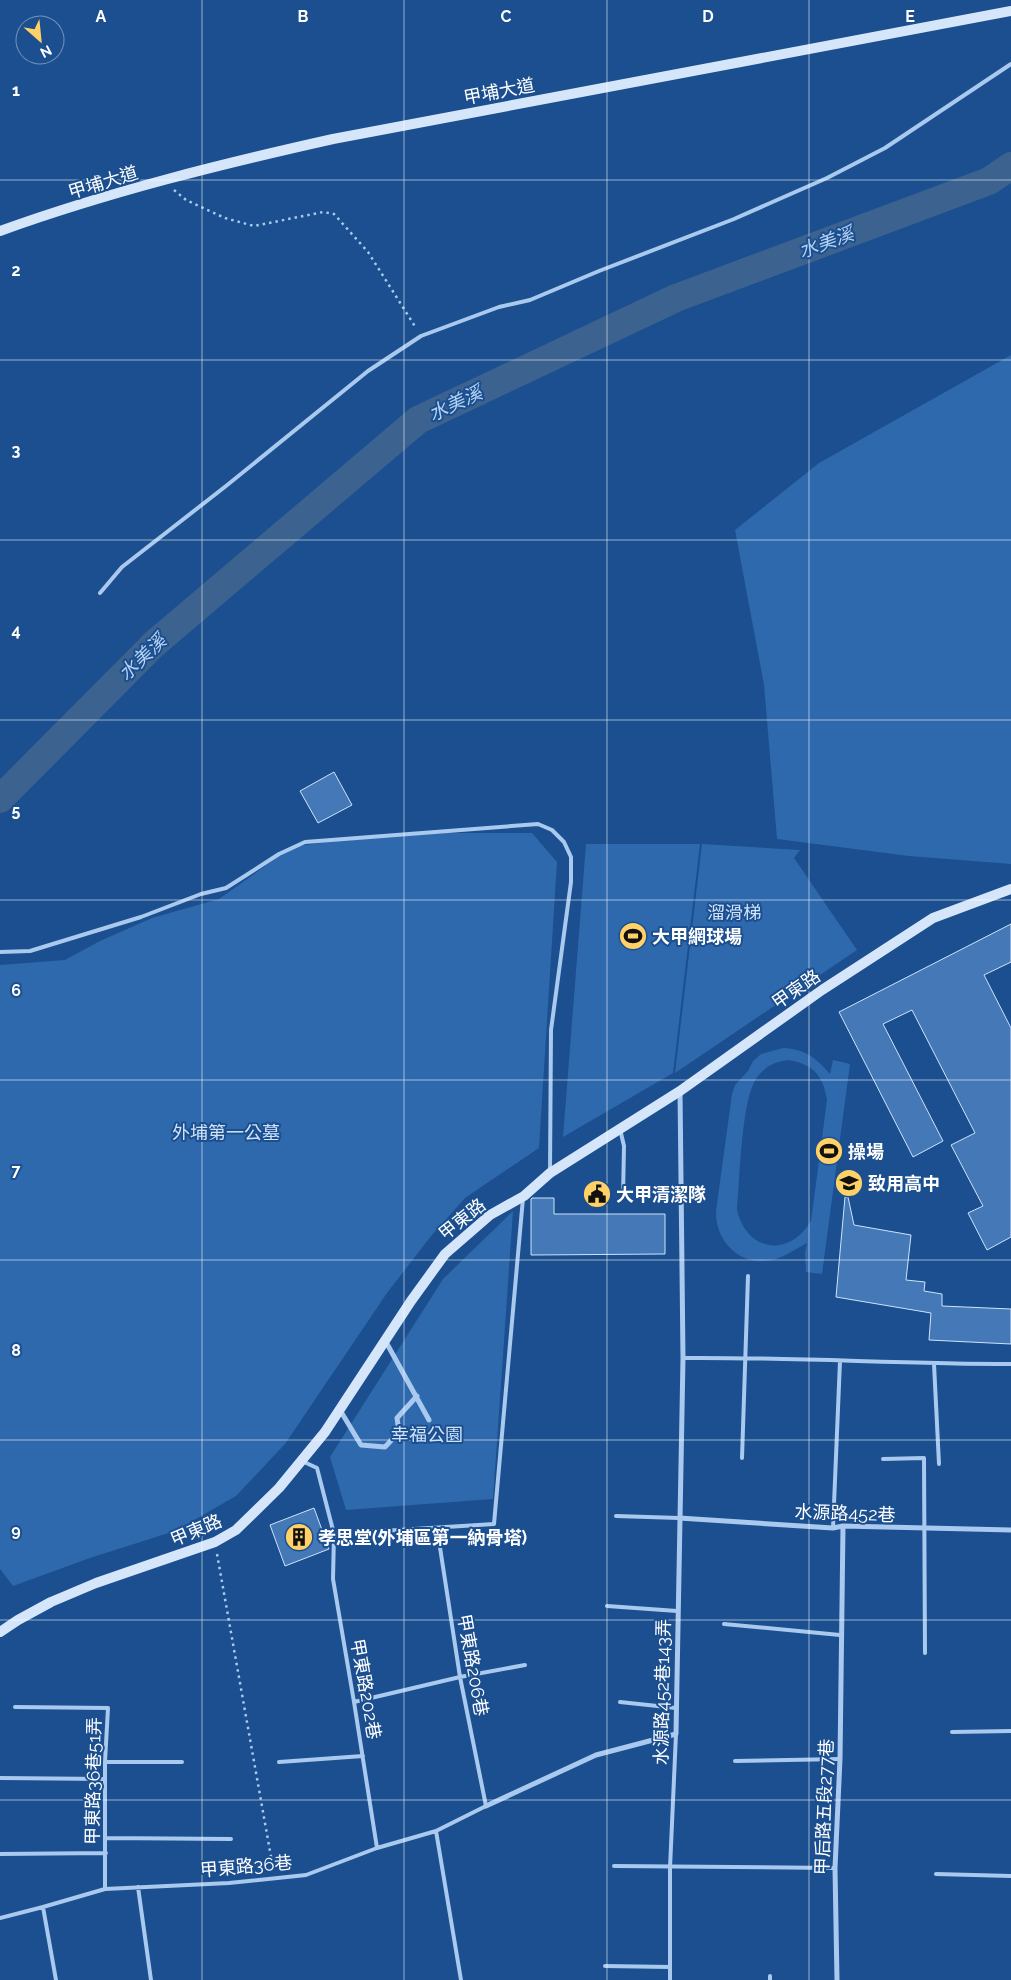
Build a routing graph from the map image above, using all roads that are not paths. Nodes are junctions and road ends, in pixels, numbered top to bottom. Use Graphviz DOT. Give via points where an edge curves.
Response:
graph roads {
  1 [pos="1011,10"];
  2 [pos="1011,64"];
  3 [pos="0,231"];
  4 [pos="100,593"];
  5 [pos="1011,889"];
  6 [pos="0,952"];
  7 [pos="680,1091"];
  8 [pos="620,1129"];
  9 [pos="550,1173"];
  10 [pos="524,1196"];
  11 [pos="623,1197"];
  12 [pos="748,1276"];
  13 [pos="386,1342"];
  14 [pos="682,1358"];
  15 [pos="746,1358"];
  16 [pos="840,1361"];
  17 [pos="934,1364"];
  18 [pos="1011,1364"];
  19 [pos="417,1396"];
  20 [pos="340,1410"];
  21 [pos="429,1420"];
  22 [pos="742,1458"];
  23 [pos="883,1459"];
  24 [pos="300,1460"];
  25 [pos="939,1464"];
  26 [pos="616,1516"];
  27 [pos="679,1518"];
  28 [pos="843,1526"];
  29 [pos="437,1528"];
  30 [pos="832,1528"];
  31 [pos="926,1529"];
  32 [pos="1011,1530"];
  33 [pos="334,1534"];
  34 [pos="607,1606"];
  35 [pos="677,1611"];
  36 [pos="724,1624"];
  37 [pos="0,1632"];
  38 [pos="840,1635"];
  39 [pos="925,1652"];
  40 [pos="525,1665"];
  41 [pos="460,1677"];
  42 [pos="354,1702"];
  43 [pos="620,1702"];
  44 [pos="15,1707"];
  45 [pos="676,1708"];
  46 [pos="1011,1731"];
  47 [pos="952,1732"];
  48 [pos="676,1734"];
  49 [pos="363,1756"];
  50 [pos="840,1759"];
  51 [pos="735,1761"];
  52 [pos="106,1762"];
  53 [pos="182,1762"];
  54 [pos="279,1762"];
  55 [pos="0,1778"];
  56 [pos="105,1779"];
  57 [pos="486,1806"];
  58 [pos="436,1831"];
  59 [pos="106,1838"];
  60 [pos="231,1838"];
  61 [pos="377,1848"];
  62 [pos="106,1853"];
  63 [pos="0,1854"];
  64 [pos="614,1866"];
  65 [pos="670,1868"];
  66 [pos="835,1868"];
  67 [pos="936,1874"];
  68 [pos="1011,1876"];
  69 [pos="138,1887"];
  70 [pos="105,1889"];
  71 [pos="43,1908"];
  72 [pos="0,1918"];
  73 [pos="605,1966"];
  74 [pos="670,1967"];
  75 [pos="56,1980"];
  76 [pos="151,1980"];
  77 [pos="461,1980"];
  78 [pos="670,1980"];
  79 [pos="837,1980"];
  1 -- 3 [label="street, 甲埔大道" via="333,139 163,181"];
  2 -- 4 [label="lane" via="884,148 827,178 734,219 530,300 499,307 420,336 368,371 122,567"];
  5 -- 7 [label="street, 甲東路" via="932,918 822,990"];
  6 -- 9 [label="lane" via="30,950 226,888 279,854 305,842 538,824 552,830 564,842 571,857 571,882 551,1030"];
  7 -- 8 [label="street, 甲東路"];
  7 -- 14 [label="street, 水源路452巷143弄"];
  8 -- 9 [label="street, 甲東路"];
  8 -- 11 [label="lane" via="624,1146"];
  9 -- 10 [label="street, 甲東路"];
  10 -- 13 [label="street, 甲東路" via="490,1215 445,1254 410,1301"];
  10 -- 29 [label="lane" via="494,1524"];
  12 -- 15 [label="lane"];
  13 -- 19 [label="street"];
  13 -- 20 [label="street, 甲東路"];
  14 -- 15 [label="lane"];
  14 -- 27 [label="street, 水源路452巷143弄"];
  15 -- 16 [label="lane"];
  15 -- 22 [label="lane"];
  16 -- 17 [label="lane"];
  16 -- 30 [label="lane"];
  17 -- 18 [label="lane"];
  17 -- 25 [label="lane"];
  19 -- 20 [label="street" via="397,1418 399,1432 385,1447 361,1446"];
  19 -- 21 [label="street"];
  20 -- 24 [label="street, 甲東路"];
  23 -- 31 [label="lane" via="924,1458"];
  24 -- 33 [label="lane, 甲東路202巷" via="317,1468"];
  24 -- 37 [label="street, 甲東路" via="279,1488 236,1530 215,1542 51,1602"];
  26 -- 27 [label="lane"];
  27 -- 30 [label="street, 水源路452巷"];
  27 -- 35 [label="street, 水源路452巷143弄"];
  28 -- 30 [label="street, 水源路452巷"];
  28 -- 31 [label="street, 水源路452巷"];
  28 -- 38 [label="street, 甲后路五段277巷"];
  29 -- 33 [label="lane"];
  29 -- 41 [label="lane, 甲東路206巷"];
  31 -- 32 [label="street, 水源路452巷"];
  31 -- 39 [label="lane"];
  33 -- 42 [label="lane, 甲東路202巷" via="332,1578"];
  34 -- 35 [label="lane"];
  35 -- 45 [label="street, 水源路452巷143弄"];
  36 -- 38 [label="lane"];
  38 -- 50 [label="street, 甲后路五段277巷"];
  40 -- 41 [label="lane"];
  41 -- 42 [label="lane"];
  41 -- 57 [label="lane, 甲東路206巷"];
  42 -- 49 [label="lane, 甲東路202巷"];
  43 -- 45 [label="lane"];
  44 -- 52 [label="lane, 甲東路36巷51弄" via="108,1708"];
  45 -- 48 [label="street, 水源路452巷143弄"];
  46 -- 47 [label="lane"];
  48 -- 57 [label="street" via="596,1755"];
  48 -- 65 [label="lane, 水源路452巷143弄"];
  49 -- 54 [label="lane"];
  49 -- 61 [label="lane, 甲東路202巷"];
  50 -- 51 [label="lane"];
  50 -- 66 [label="street, 甲后路五段277巷"];
  52 -- 53 [label="lane"];
  52 -- 56 [label="lane, 甲東路36巷51弄"];
  55 -- 56 [label="lane"];
  56 -- 59 [label="lane, 甲東路36巷51弄"];
  57 -- 58 [label="lane, 甲東路36巷"];
  58 -- 61 [label="lane, 甲東路36巷"];
  58 -- 77 [label="lane"];
  59 -- 60 [label="lane"];
  59 -- 62 [label="lane, 甲東路36巷51弄"];
  61 -- 69 [label="lane, 甲東路36巷" via="306,1875"];
  62 -- 63 [label="lane"];
  62 -- 70 [label="lane, 甲東路36巷51弄"];
  64 -- 65 [label="lane"];
  65 -- 66 [label="lane"];
  65 -- 74 [label="lane, 水源路452巷143弄"];
  66 -- 79 [label="street, 甲后路五段277巷"];
  67 -- 68 [label="lane"];
  69 -- 70 [label="lane, 甲東路36巷"];
  69 -- 76 [label="lane"];
  70 -- 71 [label="lane, 甲東路36巷"];
  71 -- 72 [label="lane, 甲東路36巷"];
  71 -- 75 [label="lane"];
  73 -- 74 [label="lane"];
  74 -- 78 [label="lane, 水源路452巷143弄"];
}
